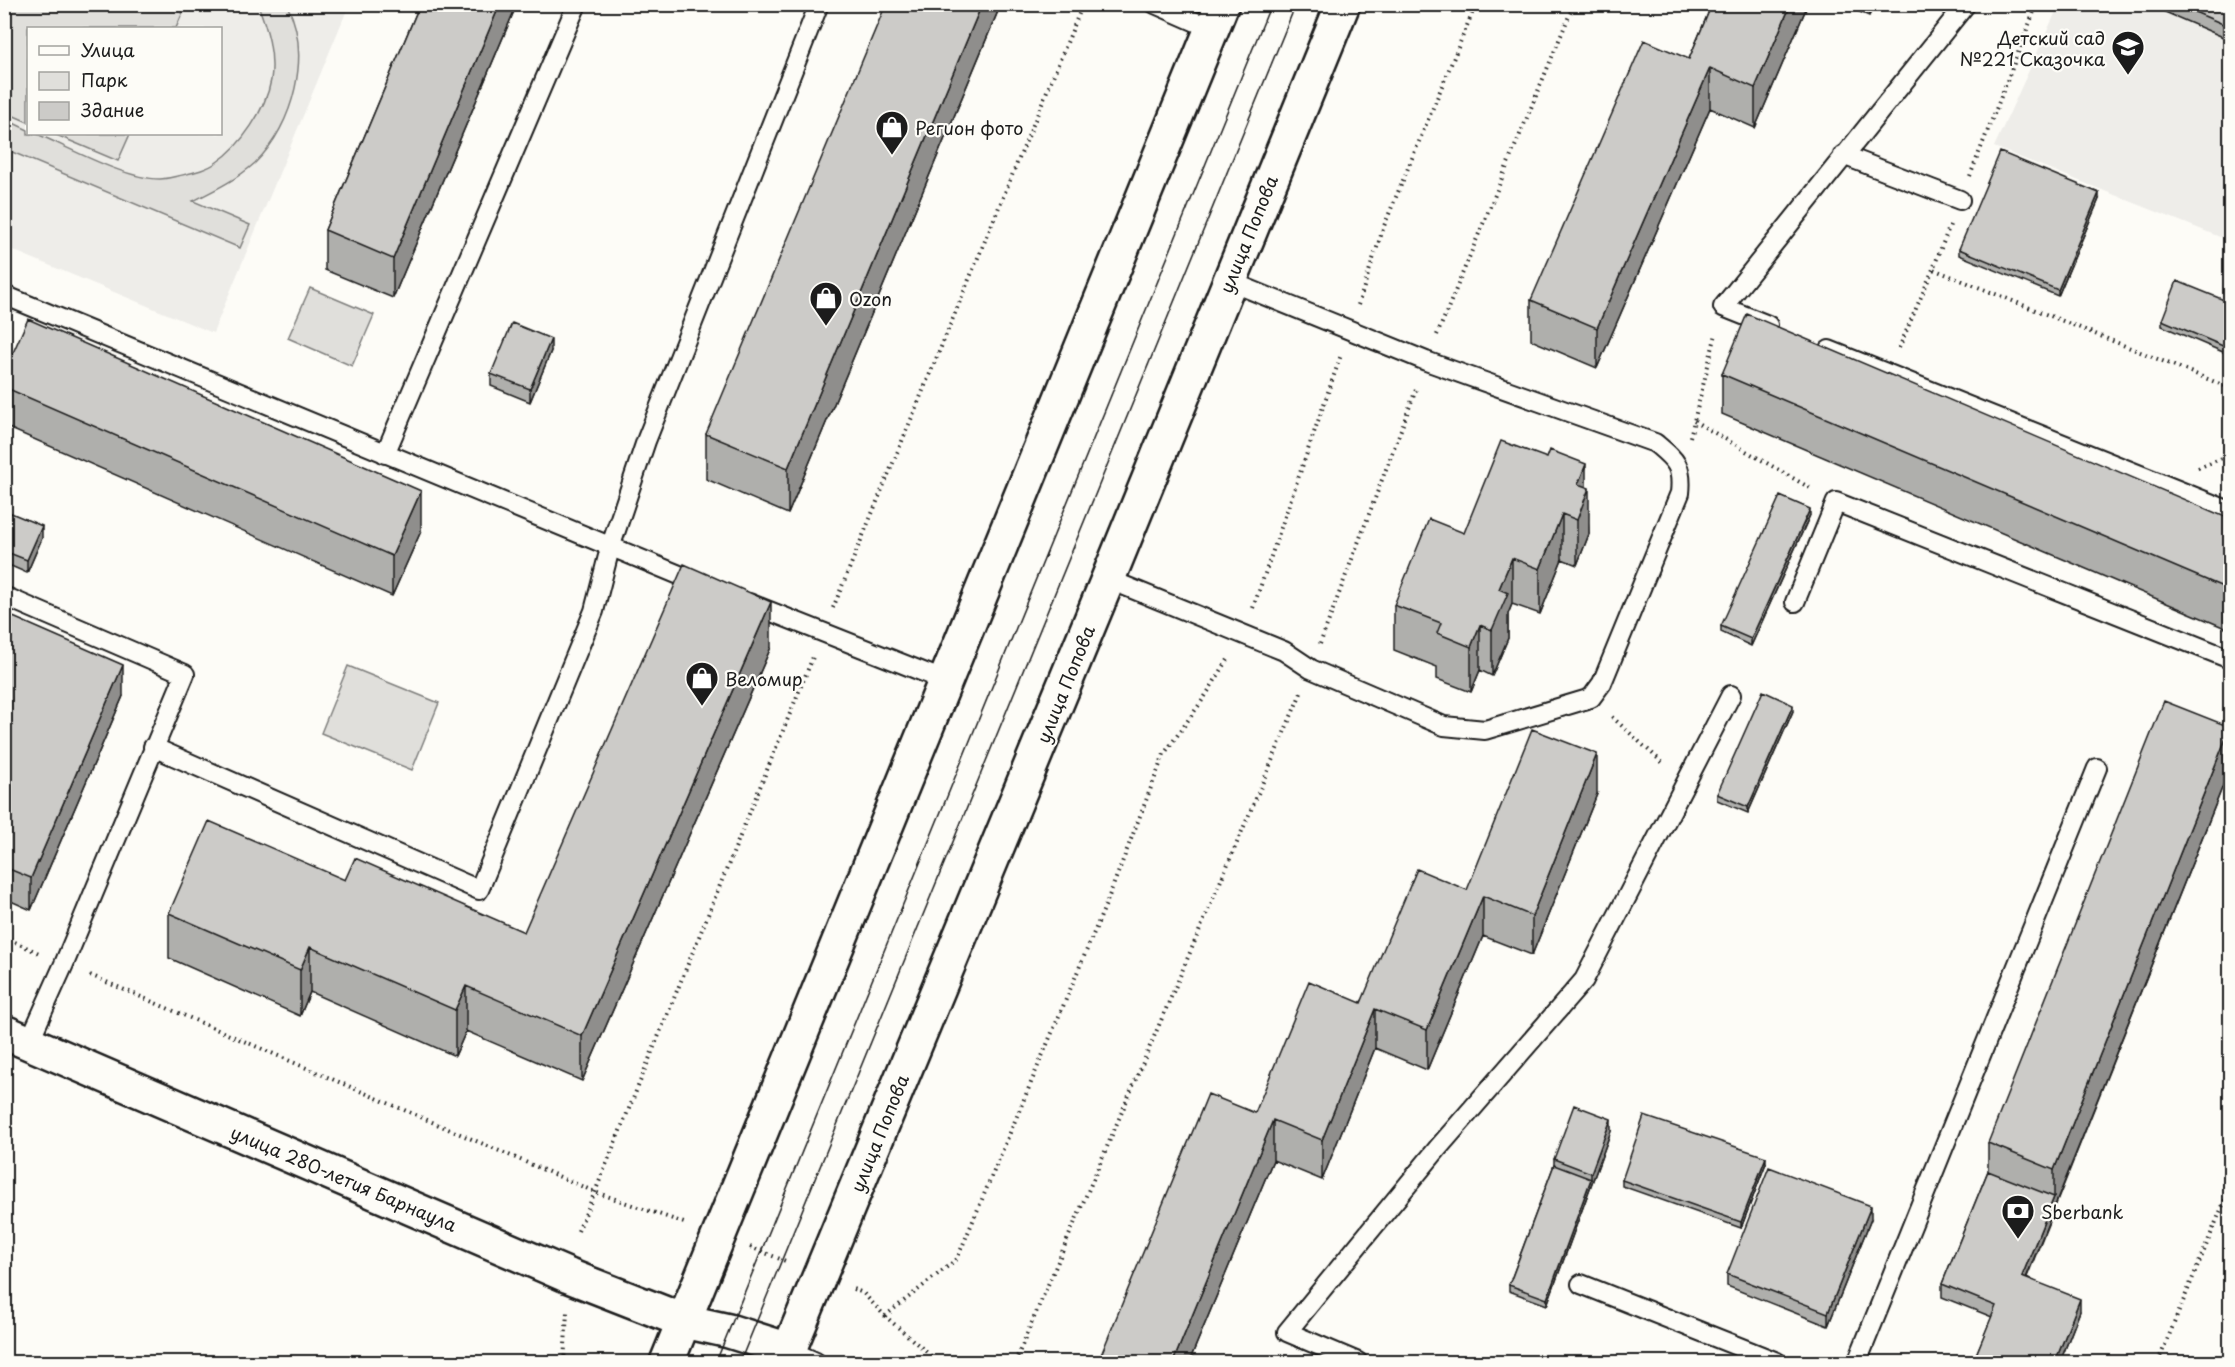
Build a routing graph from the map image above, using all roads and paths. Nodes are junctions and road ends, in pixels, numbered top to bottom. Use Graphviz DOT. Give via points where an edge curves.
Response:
graph roads {
  1 [pos="577,4"];
  2 [pos="819,4"];
  3 [pos="1083,4"];
  4 [pos="1155,4"];
  5 [pos="1343,4"];
  6 [pos="1476,4"];
  7 [pos="1574,4"];
  8 [pos="1966,4"];
  9 [pos="2037,4"];
  10 [pos="1217,16"];
  11 [pos="1843,155"];
  12 [pos="1960,200"];
  13 [pos="1933,269"];
  14 [pos="1229,281"];
  15 [pos="4,295"];
  16 [pos="1723,307"];
  17 [pos="1350,330"];
  18 [pos="1789,334"];
  19 [pos="1811,342"];
  20 [pos="1426,361"];
  21 [pos="1889,374"];
  22 [pos="2230,388"];
  23 [pos="1694,421"];
  24 [pos="386,454"];
  25 [pos="1682,474"];
  26 [pos="1836,502"];
  27 [pos="2230,511"];
  28 [pos="610,548"];
  29 [pos="1108,579"];
  30 [pos="716,590"];
  31 [pos="4,596"];
  32 [pos="738,599"];
  33 [pos="1795,602"];
  34 [pos="823,633"];
  35 [pos="1244,634"];
  36 [pos="2230,659"];
  37 [pos="1311,669"];
  38 [pos="946,681"];
  39 [pos="1731,695"];
  40 [pos="1591,698"];
  41 [pos="153,747"];
  42 [pos="2097,768"];
  43 [pos="1685,783"];
  44 [pos="4,937"];
  45 [pos="64,964"];
  46 [pos="17,1037"];
  47 [pos="2230,1188"];
  48 [pos="596,1192"];
  49 [pos="578,1231"];
  50 [pos="1581,1284"];
  51 [pos="567,1305"];
  52 [pos="684,1322"];
  53 [pos="796,1358"];
  54 [pos="564,1362"];
  55 [pos="667,1362"];
  56 [pos="938,1362"];
  57 [pos="1015,1362"];
  58 [pos="1358,1362"];
  59 [pos="1777,1362"];
  60 [pos="1857,1362"];
  61 [pos="2158,1362"];
  1 -- 24 [label="lane"];
  2 -- 28 [label="lane" via="646,441"];
  3 -- 34 [label="path"];
  4 -- 10 [label="lane"];
  5 -- 14 [label="main road, улица Попова"];
  6 -- 17 [label="path" via="1384,226"];
  7 -- 20 [label="path"];
  8 -- 11 [label="lane"];
  9 -- 12 [label="path"];
  10 -- 38 [label="main road"];
  11 -- 12 [label="lane"];
  11 -- 16 [label="lane"];
  12 -- 13 [label="path"];
  13 -- 21 [label="path"];
  13 -- 22 [label="path"];
  14 -- 17 [label="lane"];
  14 -- 29 [label="main road, улица Попова"];
  15 -- 24 [label="lane"];
  16 -- 18 [label="lane"];
  16 -- 23 [label="path"];
  17 -- 20 [label="lane"];
  17 -- 35 [label="path"];
  19 -- 21 [label="lane"];
  20 -- 25 [label="lane" via="1655,444 1671,456"];
  20 -- 37 [label="path"];
  21 -- 27 [label="lane"];
  23 -- 25 [label="path"];
  23 -- 26 [label="path"];
  24 -- 28 [label="lane"];
  25 -- 40 [label="lane" via="1680,493 1602,683"];
  26 -- 33 [label="lane"];
  26 -- 36 [label="lane"];
  28 -- 30 [label="lane"];
  28 -- 41 [label="lane" via="594,611 479,890"];
  29 -- 35 [label="lane"];
  29 -- 53 [label="main road, улица Попова"];
  31 -- 41 [label="lane" via="185,674"];
  32 -- 34 [label="lane"];
  34 -- 38 [label="lane"];
  34 -- 48 [label="path"];
  35 -- 37 [label="lane" via="1284,651"];
  35 -- 56 [label="path" via="1164,754 1102,914 957,1259 885,1316"];
  37 -- 40 [label="lane" via="1444,726 1485,730"];
  37 -- 57 [label="path"];
  38 -- 52 [label="main road"];
  39 -- 43 [label="lane"];
  40 -- 43 [label="path"];
  41 -- 45 [label="lane"];
  42 -- 60 [label="lane"];
  43 -- 58 [label="lane" via="1584,980 1438,1148 1287,1332"];
  44 -- 45 [label="path"];
  45 -- 46 [label="lane"];
  45 -- 48 [label="path"];
  46 -- 52 [label="main road, улица 280-летия Барнаула"];
  47 -- 61 [label="path"];
  48 -- 49 [label="path"];
  50 -- 59 [label="lane"];
  51 -- 54 [label="path"];
  52 -- 53 [label="main road, улица 280-летия Барнаула" via="729,1331"];
  52 -- 55 [label="main road"];
}
